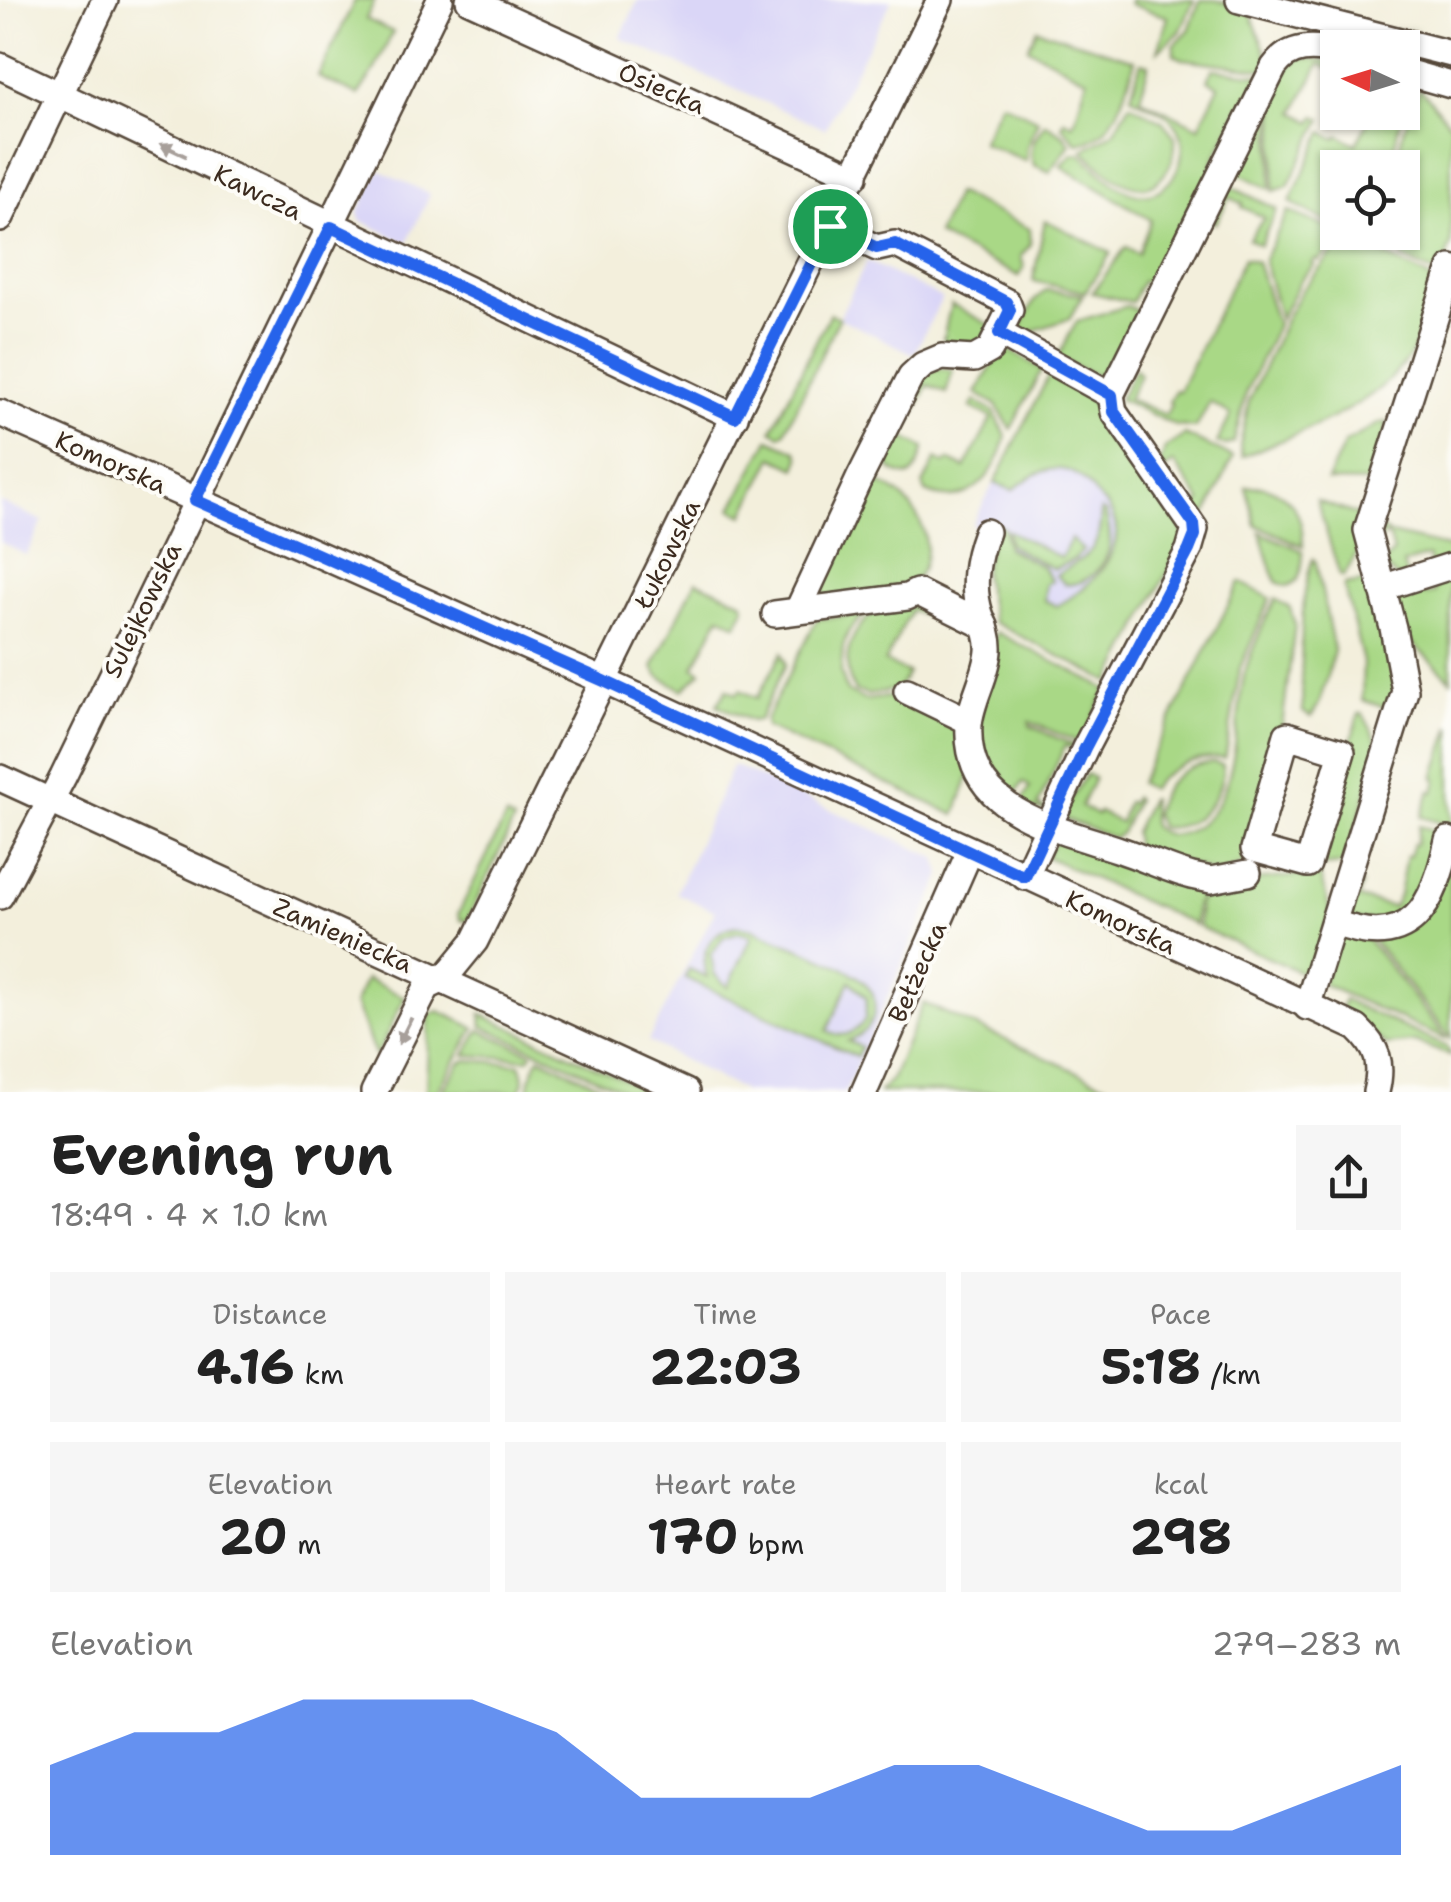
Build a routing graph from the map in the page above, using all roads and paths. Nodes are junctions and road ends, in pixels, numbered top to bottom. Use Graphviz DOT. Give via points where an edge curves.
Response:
graph roads {
  1 [pos="105,0"];
  2 [pos="440,0"];
  3 [pos="470,0"];
  4 [pos="940,0"];
  5 [pos="1239,0"];
  6 [pos="1331,30"];
  7 [pos="1320,49"];
  8 [pos="1420,49"];
  9 [pos="1451,54"];
  10 [pos="0,66"];
  11 [pos="1420,76"];
  12 [pos="1451,85"];
  13 [pos="59,95"];
  14 [pos="855,176"];
  15 [pos="0,219"];
  16 [pos="830,226"];
  17 [pos="331,227"];
  18 [pos="1451,268"];
  19 [pos="999,333"];
  20 [pos="1112,395"];
  21 [pos="0,413"];
  22 [pos="735,417"];
  23 [pos="195,500"];
  24 [pos="986,532"];
  25 [pos="1451,566"];
  26 [pos="1382,588"];
  27 [pos="986,626"];
  28 [pos="604,681"];
  29 [pos="907,691"];
  30 [pos="969,721"];
  31 [pos="0,778"];
  32 [pos="50,801"];
  33 [pos="1048,828"];
  34 [pos="1448,840"];
  35 [pos="970,852"];
  36 [pos="1251,861"];
  37 [pos="1025,877"];
  38 [pos="0,896"];
  39 [pos="1335,923"];
  40 [pos="444,979"];
  41 [pos="1308,1007"];
  42 [pos="374,1092"];
  43 [pos="686,1092"];
  44 [pos="864,1092"];
  45 [pos="1376,1092"];
  1 -- 13 [label="street"];
  2 -- 17 [label="street, Sulejkowska"];
  3 -- 14 [label="street, Osiecka"];
  4 -- 14 [label="street, Łukowska"];
  5 -- 6 [label="street"];
  7 -- 20 [label="street" via="1306,47 1274,68"];
  8 -- 9 [label="street"];
  10 -- 13 [label="street, Kawcza"];
  11 -- 12 [label="street"];
  13 -- 15 [label="street"];
  17 -- 13 [label="street, Kawcza, one-way"];
  14 -- 16 [label="street, Łukowska"];
  16 -- 19 [label="street" via="877,248 895,244 1006,302 1010,310"];
  16 -- 22 [label="street, Łukowska"];
  17 -- 22 [label="street, Kawcza"];
  17 -- 23 [label="street, Sulejkowska"];
  18 -- 26 [label="street" via="1367,530"];
  19 -- 20 [label="street"];
  19 -- 27 [label="street" via="974,360 942,357 911,376 786,612 916,592"];
  20 -- 33 [label="street" via="1114,412 1194,524 1195,535"];
  21 -- 23 [label="street, Komorska"];
  22 -- 28 [label="street, Łukowska"];
  23 -- 28 [label="street, Komorska"];
  23 -- 32 [label="street, Sulejkowska"];
  24 -- 27 [label="street" via="975,576"];
  25 -- 26 [label="street"];
  26 -- 39 [label="street" via="1405,691"];
  27 -- 30 [label="street" via="988,662"];
  28 -- 35 [label="street, Komorska"];
  28 -- 40 [label="street, Łukowska" via="474,941"];
  29 -- 30 [label="street"];
  30 -- 33 [label="street" via="981,780 1004,803"];
  31 -- 32 [label="street, Zamieniecka"];
  32 -- 38 [label="street, Sulejkowska"];
  32 -- 40 [label="street, Zamieniecka"];
  33 -- 36 [label="street" via="1211,880"];
  33 -- 37 [label="street"];
  34 -- 39 [label="street" via="1440,877 1415,921 1387,931"];
  35 -- 37 [label="street, Komorska"];
  35 -- 44 [label="street, Bełżecka"];
  36 -- 36 [label="street" via="1308,864 1342,752 1287,736"];
  37 -- 41 [label="street, Komorska"];
  39 -- 41 [label="street"];
  40 -- 42 [label="street, Łukowska, one-way" via="427,987"];
  40 -- 43 [label="street, Zamieniecka"];
  41 -- 45 [label="street, Komorska" via="1372,1042 1380,1058"];
}
